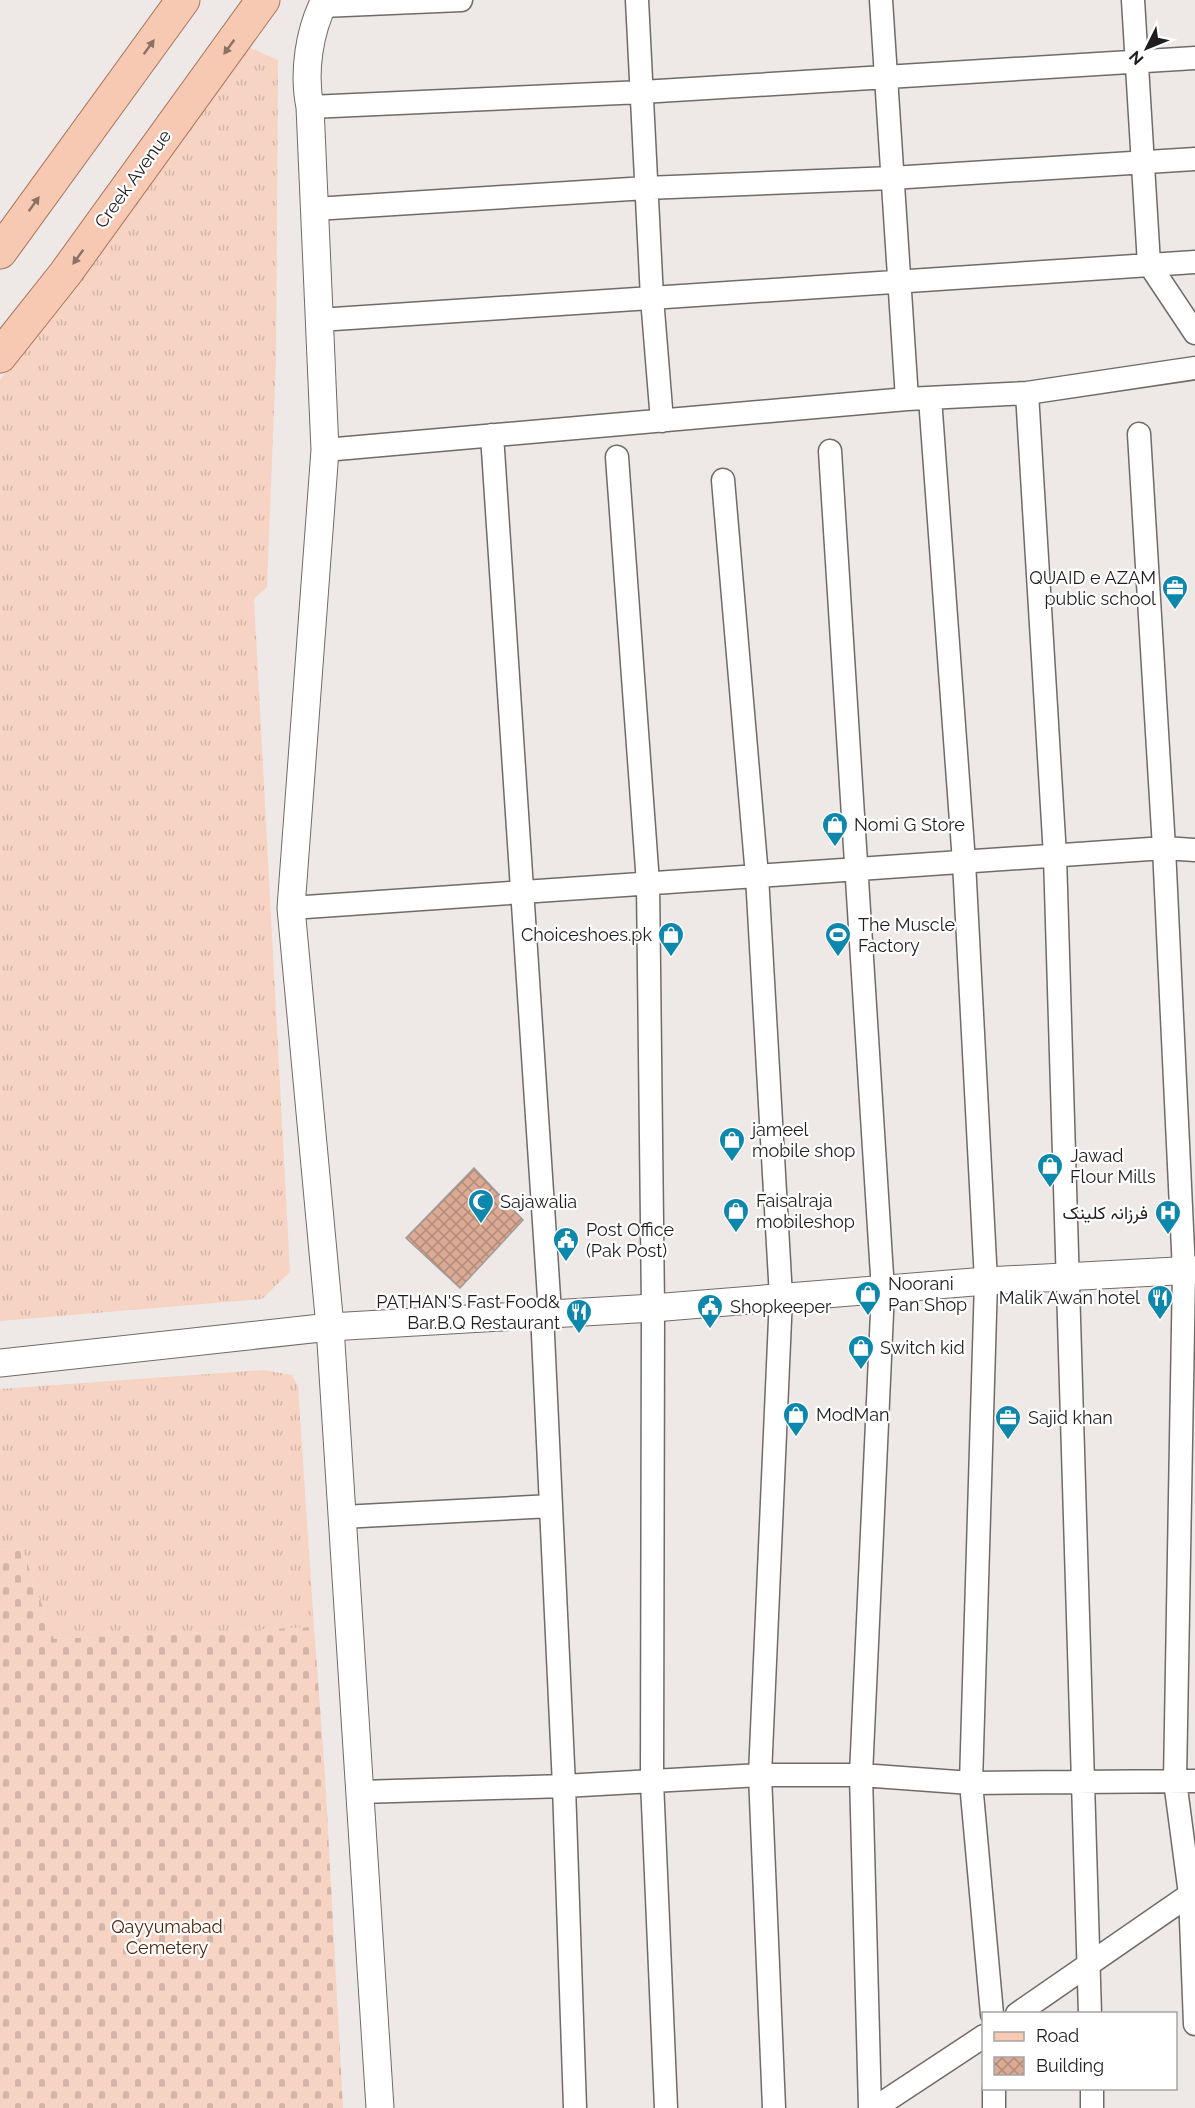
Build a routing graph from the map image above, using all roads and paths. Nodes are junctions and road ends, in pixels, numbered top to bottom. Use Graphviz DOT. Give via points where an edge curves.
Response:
graph roads {
  1 [pos="183,0"];
  2 [pos="263,0"];
  3 [pos="461,0"];
  4 [pos="637,0"];
  5 [pos="881,0"];
  6 [pos="1133,0"];
  7 [pos="324,3"];
  8 [pos="1195,58"];
  9 [pos="1137,62"];
  10 [pos="886,78"];
  11 [pos="642,92"];
  12 [pos="310,107"];
  13 [pos="1195,159"];
  14 [pos="1143,162"];
  15 [pos="892,178"];
  16 [pos="646,188"];
  17 [pos="315,209"];
  18 [pos="0,252"];
  19 [pos="1195,261"];
  20 [pos="1149,264"];
  21 [pos="898,283"];
  22 [pos="652,298"];
  23 [pos="319,320"];
  24 [pos="1195,333"];
  25 [pos="0,356"];
  26 [pos="1195,368"];
  27 [pos="1027,393"];
  28 [pos="930,398"];
  29 [pos="907,399"];
  30 [pos="662,421"];
  31 [pos="1140,434"];
  32 [pos="492,435"];
  33 [pos="325,450"];
  34 [pos="830,451"];
  35 [pos="617,457"];
  36 [pos="723,480"];
  37 [pos="1164,848"];
  38 [pos="1195,850"];
  39 [pos="1054,856"];
  40 [pos="964,862"];
  41 [pos="856,869"];
  42 [pos="757,876"];
  43 [pos="648,883"];
  44 [pos="524,892"];
  45 [pos="291,908"];
  46 [pos="1189,1270"];
  47 [pos="1067,1277"];
  48 [pos="986,1281"];
  49 [pos="883,1291"];
  50 [pos="781,1297"];
  51 [pos="653,1308"];
  52 [pos="546,1313"];
  53 [pos="330,1328"];
  54 [pos="0,1363"];
  55 [pos="551,1506"];
  56 [pos="342,1517"];
  57 [pos="760,1775"];
  58 [pos="861,1775"];
  59 [pos="652,1781"];
  60 [pos="1185,1781"];
  61 [pos="1083,1782"];
  62 [pos="971,1783"];
  63 [pos="564,1786"];
  64 [pos="360,1792"];
  65 [pos="1193,1892"];
  66 [pos="1088,1964"];
  67 [pos="992,2012"];
  68 [pos="1018,2012"];
  69 [pos="1090,2012"];
  70 [pos="1195,2024"];
  71 [pos="982,2037"];
  72 [pos="994,2090"];
  73 [pos="1092,2090"];
  74 [pos="380,2108"];
  75 [pos="575,2108"];
  76 [pos="666,2108"];
  77 [pos="774,2108"];
  78 [pos="870,2108"];
  79 [pos="875,2108"];
  80 [pos="994,2108"];
  81 [pos="1092,2108"];
  18 -- 1 [label="main road, one-way"];
  2 -- 25 [label="main road, Creek Avenue, one-way" via="65,274"];
  3 -- 7 [label="street"];
  4 -- 11 [label="street"];
  5 -- 10 [label="street"];
  6 -- 9 [label="street"];
  7 -- 12 [label="street" via="312,38 307,90"];
  8 -- 9 [label="street"];
  9 -- 10 [label="street"];
  9 -- 14 [label="street"];
  10 -- 11 [label="street"];
  10 -- 15 [label="street"];
  11 -- 12 [label="street"];
  11 -- 16 [label="street"];
  12 -- 17 [label="street"];
  13 -- 14 [label="street"];
  14 -- 15 [label="street"];
  14 -- 20 [label="street"];
  15 -- 16 [label="street"];
  15 -- 21 [label="street"];
  16 -- 17 [label="street"];
  16 -- 22 [label="street"];
  17 -- 23 [label="street"];
  19 -- 20 [label="street"];
  20 -- 21 [label="street"];
  20 -- 24 [label="street"];
  21 -- 22 [label="street"];
  21 -- 29 [label="street"];
  22 -- 23 [label="street"];
  22 -- 30 [label="street"];
  23 -- 33 [label="street"];
  26 -- 27 [label="street"];
  27 -- 28 [label="street"];
  27 -- 39 [label="street"];
  28 -- 29 [label="street"];
  28 -- 40 [label="street"];
  29 -- 30 [label="street"];
  30 -- 32 [label="street"];
  31 -- 37 [label="street"];
  32 -- 33 [label="street"];
  32 -- 44 [label="street"];
  33 -- 45 [label="street"];
  34 -- 41 [label="street"];
  35 -- 43 [label="street"];
  36 -- 42 [label="street"];
  37 -- 38 [label="street"];
  37 -- 39 [label="street"];
  37 -- 46 [label="street"];
  39 -- 40 [label="street"];
  39 -- 47 [label="street"];
  40 -- 41 [label="street"];
  40 -- 48 [label="street"];
  41 -- 42 [label="street"];
  41 -- 49 [label="street"];
  42 -- 43 [label="street"];
  42 -- 50 [label="street"];
  43 -- 44 [label="street"];
  43 -- 51 [label="street"];
  44 -- 45 [label="street"];
  44 -- 52 [label="street"];
  45 -- 53 [label="street"];
  46 -- 47 [label="street"];
  46 -- 60 [label="street"];
  47 -- 48 [label="street"];
  47 -- 61 [label="street"];
  48 -- 49 [label="street"];
  48 -- 62 [label="street"];
  49 -- 50 [label="street"];
  49 -- 58 [label="street"];
  50 -- 51 [label="street"];
  50 -- 57 [label="street"];
  51 -- 52 [label="street"];
  51 -- 59 [label="street"];
  52 -- 53 [label="street"];
  52 -- 55 [label="street"];
  53 -- 54 [label="street"];
  53 -- 56 [label="street"];
  55 -- 56 [label="street"];
  55 -- 63 [label="street"];
  56 -- 64 [label="street"];
  57 -- 58 [label="street"];
  57 -- 59 [label="street"];
  57 -- 77 [label="street"];
  58 -- 62 [label="street"];
  58 -- 78 [label="street"];
  59 -- 63 [label="street"];
  59 -- 76 [label="street"];
  60 -- 61 [label="street"];
  60 -- 65 [label="street"];
  61 -- 62 [label="street"];
  61 -- 66 [label="street"];
  62 -- 67 [label="street"];
  63 -- 64 [label="street"];
  63 -- 75 [label="street"];
  64 -- 74 [label="street"];
  65 -- 66 [label="street"];
  65 -- 70 [label="street"];
  66 -- 68 [label="street"];
  66 -- 69 [label="street"];
  71 -- 79 [label="street"];
  72 -- 80 [label="street"];
  73 -- 81 [label="street"];
}
